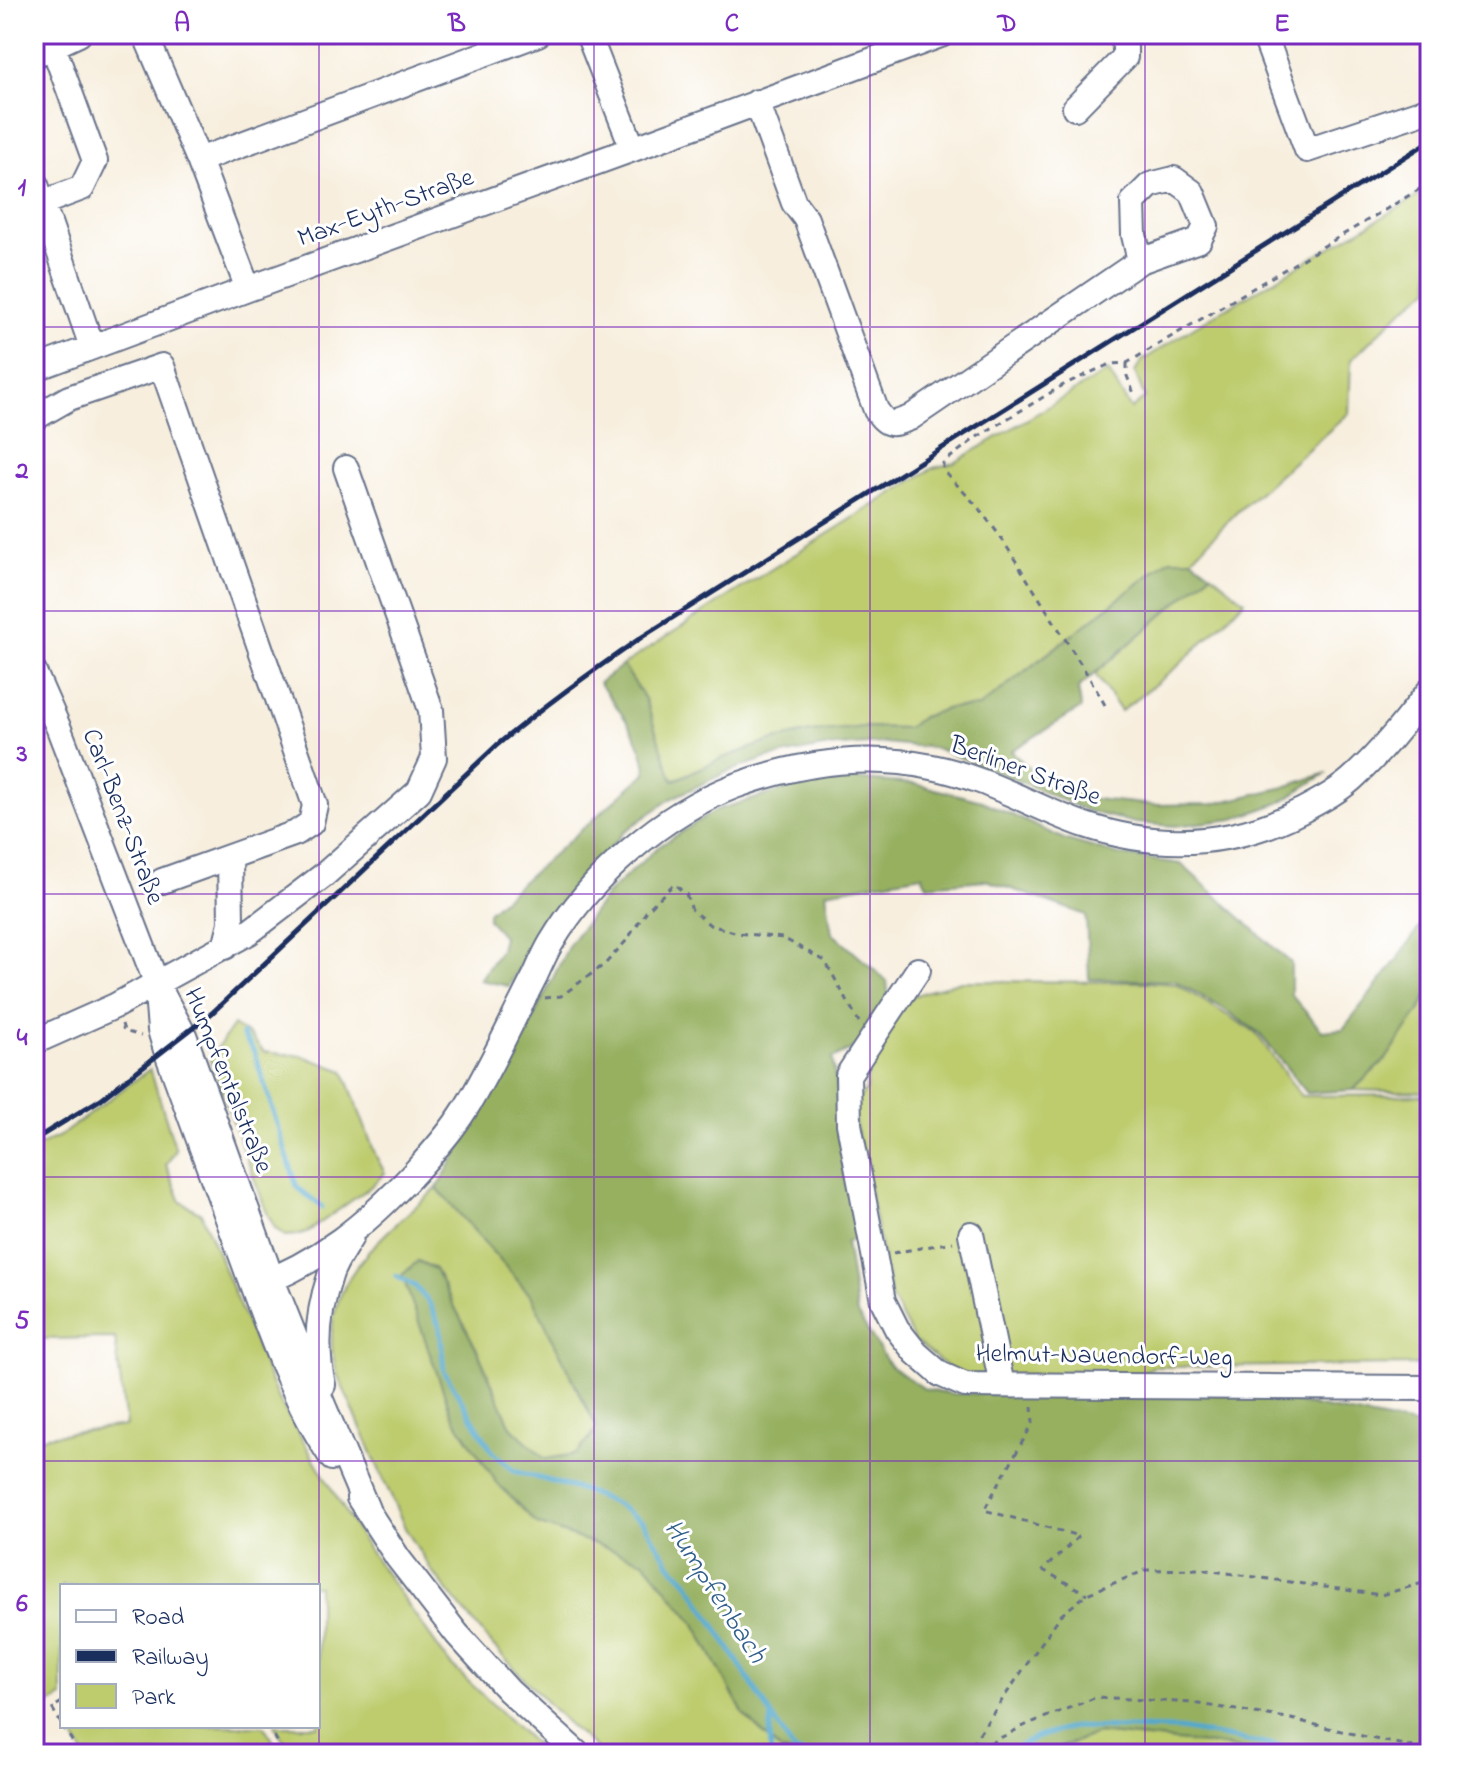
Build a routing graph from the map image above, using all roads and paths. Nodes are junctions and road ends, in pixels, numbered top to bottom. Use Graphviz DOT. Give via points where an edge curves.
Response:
graph roads {
  1 [pos="79,34"];
  2 [pos="145,34"];
  3 [pos="538,34"];
  4 [pos="588,34"];
  5 [pos="943,34"];
  6 [pos="1121,34"];
  7 [pos="1264,34"];
  8 [pos="44,51"];
  9 [pos="757,102"];
  10 [pos="1075,108"];
  11 [pos="1430,109"];
  12 [pos="633,149"];
  13 [pos="199,160"];
  14 [pos="34,179"];
  15 [pos="1430,183"];
  16 [pos="42,203"];
  17 [pos="1140,261"];
  18 [pos="248,289"];
  19 [pos="92,347"];
  20 [pos="1127,363"];
  21 [pos="34,369"];
  22 [pos="1135,396"];
  23 [pos="34,418"];
  24 [pos="346,468"];
  25 [pos="34,672"];
  26 [pos="1430,690"];
  27 [pos="1105,705"];
  28 [pos="230,857"];
  29 [pos="162,881"];
  30 [pos="225,947"];
  31 [pos="918,970"];
  32 [pos="156,982"];
  33 [pos="547,999"];
  34 [pos="115,1006"];
  35 [pos="146,1038"];
  36 [pos="34,1042"];
  37 [pos="870,1042"];
  38 [pos="354,1231"];
  39 [pos="972,1236"];
  40 [pos="874,1257"];
  41 [pos="262,1283"];
  42 [pos="1002,1385"];
  43 [pos="1031,1385"];
  44 [pos="1430,1388"];
  45 [pos="332,1426"];
  46 [pos="367,1509"];
  47 [pos="1430,1581"];
  48 [pos="1087,1594"];
  49 [pos="60,1703"];
  50 [pos="60,1722"];
  51 [pos="64,1728"];
  52 [pos="269,1728"];
  53 [pos="1430,1750"];
  54 [pos="80,1754"];
  55 [pos="285,1754"];
  56 [pos="578,1754"];
  57 [pos="966,1754"];
  1 -- 8 [label="street"];
  2 -- 13 [label="street"];
  3 -- 13 [label="street"];
  4 -- 12 [label="street"];
  5 -- 9 [label="street, Max-Eyth-Straße"];
  6 -- 10 [label="street" via="1125,57"];
  7 -- 11 [label="street" via="1307,150"];
  8 -- 16 [label="street" via="95,161 82,188"];
  9 -- 12 [label="street, Max-Eyth-Straße"];
  9 -- 17 [label="street" via="884,421 893,424 910,418"];
  12 -- 18 [label="street, Max-Eyth-Straße"];
  13 -- 18 [label="street"];
  14 -- 16 [label="street"];
  15 -- 20 [label="path"];
  16 -- 19 [label="street"];
  18 -- 19 [label="street, Max-Eyth-Straße"];
  19 -- 21 [label="street, Max-Eyth-Straße"];
  20 -- 22 [label="path"];
  20 -- 27 [label="path" via="1110,364 1065,384 943,463 943,470 1000,536"];
  23 -- 28 [label="street" via="69,398 162,366 315,805 311,823 296,833"];
  24 -- 30 [label="street" via="431,710 434,758 419,791 324,875"];
  25 -- 32 [label="street, Carl-Benz-Straße"];
  26 -- 38 [label="street, Berliner Straße" via="1338,789 1278,823 1223,838 1167,842 1123,836 978,779 895,762 809,765 704,799 641,841 590,890 551,943 465,1110 424,1162"];
  28 -- 29 [label="street"];
  28 -- 30 [label="street" via="231,923"];
  30 -- 32 [label="street"];
  31 -- 37 [label="street, Helmut-Nauendorf-Weg"];
  32 -- 34 [label="street"];
  32 -- 41 [label="street, Humpfentalstraße" via="184,1035"];
  33 -- 37 [label="path" via="561,996 605,964 674,884 710,925 783,938 825,961"];
  34 -- 35 [label="path" via="124,1031"];
  34 -- 36 [label="street"];
  37 -- 40 [label="street, Helmut-Nauendorf-Weg" via="848,1075 849,1124"];
  38 -- 41 [label="street, Berliner Straße" via="304,1264"];
  38 -- 45 [label="street" via="330,1273 318,1337"];
  39 -- 40 [label="path"];
  39 -- 42 [label="street"];
  40 -- 42 [label="street, Helmut-Nauendorf-Weg" via="883,1301 916,1353 940,1374 965,1385"];
  41 -- 45 [label="street, Humpfentalstraße"];
  41 -- 46 [label="street, Humpfentalstraße" via="288,1378 323,1445"];
  42 -- 43 [label="street, Helmut-Nauendorf-Weg"];
  43 -- 44 [label="street, Helmut-Nauendorf-Weg"];
  43 -- 48 [label="path" via="1033,1423 984,1510 1079,1536 1043,1570"];
  45 -- 46 [label="street, Humpfentalstraße"];
  46 -- 56 [label="street, Humpfentalstraße" via="457,1634"];
  47 -- 48 [label="path" via="1381,1595 1199,1569 1146,1570"];
  48 -- 57 [label="path" via="1060,1616"];
  49 -- 50 [label="path" via="52,1708"];
  51 -- 54 [label="path"];
  52 -- 55 [label="path"];
  53 -- 57 [label="path" via="1274,1715 1097,1697"];
}
